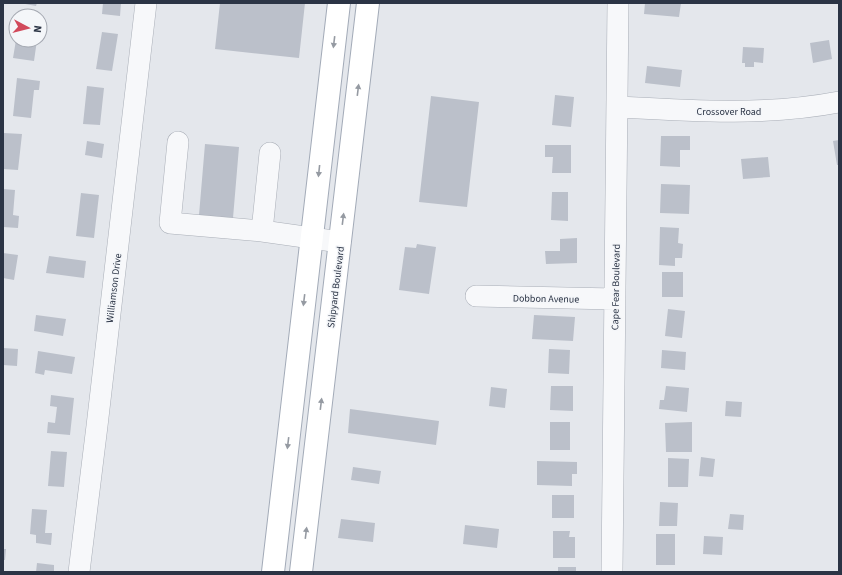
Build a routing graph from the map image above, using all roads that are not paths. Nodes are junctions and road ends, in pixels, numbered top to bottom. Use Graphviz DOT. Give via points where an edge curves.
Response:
graph roads {
  1 [pos="146,3"];
  2 [pos="339,3"];
  3 [pos="368,3"];
  4 [pos="618,3"];
  5 [pos="839,102"];
  6 [pos="618,108"];
  7 [pos="178,142"];
  8 [pos="270,153"];
  9 [pos="262,231"];
  10 [pos="312,238"];
  11 [pos="340,242"];
  12 [pos="476,296"];
  13 [pos="615,299"];
  14 [pos="283,486"];
  15 [pos="311,490"];
  16 [pos="79,572"];
  17 [pos="272,572"];
  18 [pos="301,572"];
  19 [pos="612,572"];
  1 -- 16 [label="street, Williamson Drive"];
  2 -- 10 [label="main road, one-way"];
  11 -- 3 [label="main road, Shipyard Boulevard, one-way"];
  4 -- 6 [label="street, Cape Fear Boulevard"];
  5 -- 6 [label="street, Crossover Road" via="755,111"];
  6 -- 13 [label="street, Cape Fear Boulevard"];
  7 -- 9 [label="street" via="170,223"];
  8 -- 9 [label="street"];
  9 -- 10 [label="street"];
  10 -- 11 [label="street"];
  10 -- 14 [label="main road, one-way"];
  15 -- 11 [label="main road, Shipyard Boulevard, one-way"];
  12 -- 13 [label="street, Dobbon Avenue"];
  13 -- 19 [label="street, Cape Fear Boulevard"];
  14 -- 15 [label="main road"];
  14 -- 17 [label="main road"];
  18 -- 15 [label="main road, Shipyard Boulevard, one-way"];
}
